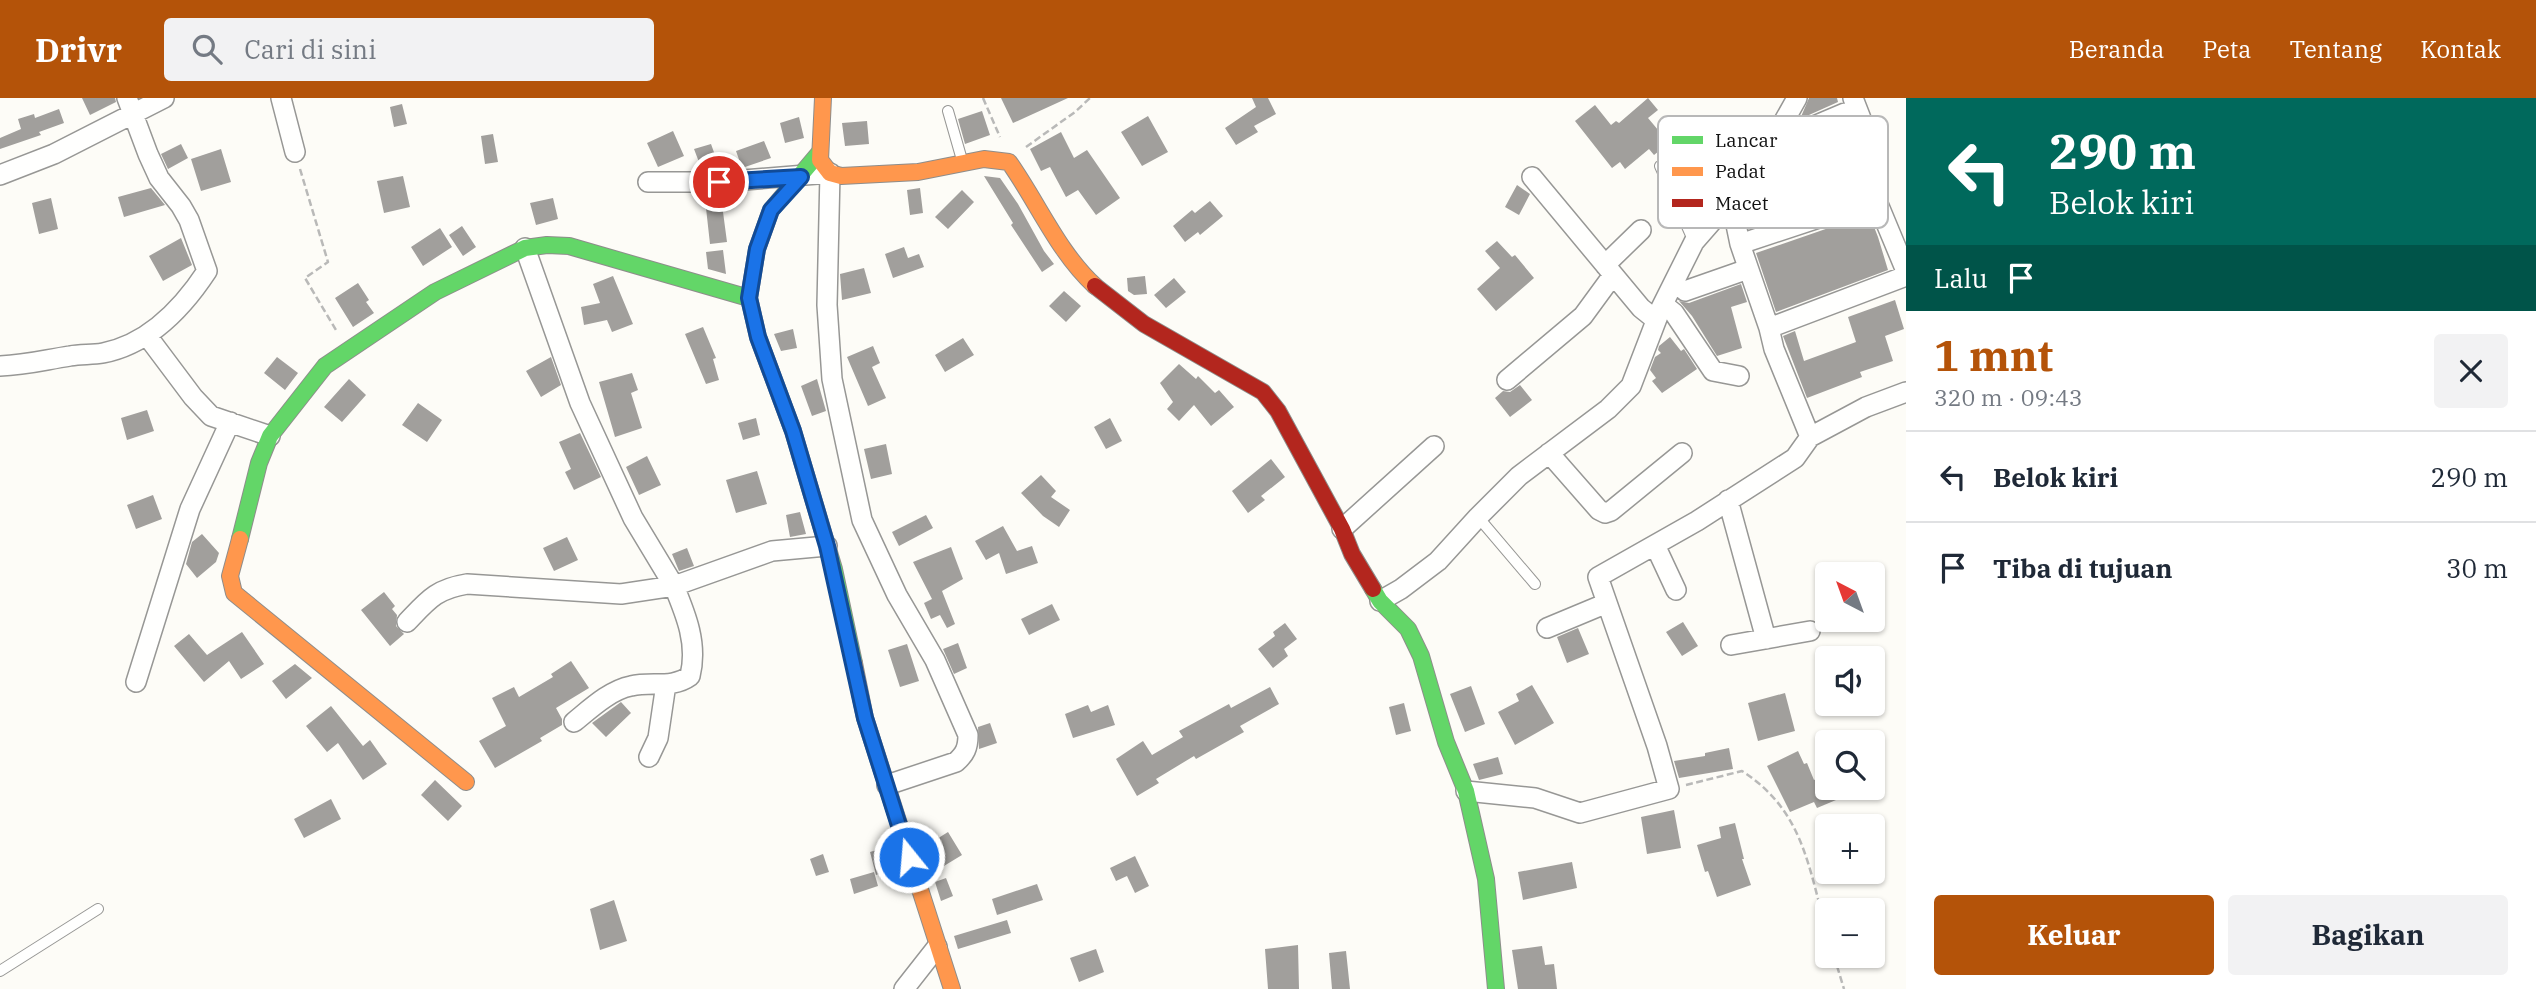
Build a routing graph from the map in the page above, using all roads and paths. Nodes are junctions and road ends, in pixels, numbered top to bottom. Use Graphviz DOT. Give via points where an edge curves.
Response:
graph roads {
  1 [pos="164,98"];
  2 [pos="281,98"];
  3 [pos="823,98"];
  4 [pos="983,98"];
  5 [pos="1090,98"];
  6 [pos="1797,98"];
  7 [pos="1853,98"];
  8 [pos="130,105"];
  9 [pos="948,111"];
  10 [pos="1787,116"];
  11 [pos="1860,116"];
  12 [pos="295,152"];
  13 [pos="820,152"];
  14 [pos="1009,162"];
  15 [pos="963,163"];
  16 [pos="830,173"];
  17 [pos="0,175"];
  18 [pos="801,177"];
  19 [pos="1532,177"];
  20 [pos="648,182"];
  21 [pos="1888,193"];
  22 [pos="1688,228"];
  23 [pos="1706,228"];
  24 [pos="1737,228"];
  25 [pos="1788,228"];
  26 [pos="1888,228"];
  27 [pos="1641,230"];
  28 [pos="1694,242"];
  29 [pos="1906,242"];
  30 [pos="1740,244"];
  31 [pos="525,248"];
  32 [pos="1748,269"];
  33 [pos="1609,270"];
  34 [pos="1906,273"];
  35 [pos="1685,291"];
  36 [pos="749,298"];
  37 [pos="1658,314"];
  38 [pos="1769,328"];
  39 [pos="148,337"];
  40 [pos="349,349"];
  41 [pos="0,366"];
  42 [pos="1739,376"];
  43 [pos="1507,380"];
  44 [pos="1906,392"];
  45 [pos="230,422"];
  46 [pos="270,436"];
  47 [pos="1810,437"];
  48 [pos="1434,446"];
  49 [pos="1549,453"];
  50 [pos="1682,453"];
  51 [pos="1728,500"];
  52 [pos="1478,517"];
  53 [pos="1342,529"];
  54 [pos="1654,545"];
  55 [pos="827,546"];
  56 [pos="1535,584"];
  57 [pos="674,586"];
  58 [pos="1676,590"];
  59 [pos="1380,601"];
  60 [pos="1607,603"];
  61 [pos="407,622"];
  62 [pos="1547,628"];
  63 [pos="1810,631"];
  64 [pos="1766,639"];
  65 [pos="1731,645"];
  66 [pos="136,682"];
  67 [pos="666,684"];
  68 [pos="574,722"];
  69 [pos="649,757"];
  70 [pos="466,782"];
  71 [pos="887,785"];
  72 [pos="1669,789"];
  73 [pos="1466,790"];
  74 [pos="1817,898"];
  75 [pos="98,909"];
  76 [pos="937,947"];
  77 [pos="1838,968"];
  78 [pos="0,971"];
  79 [pos="904,989"];
  80 [pos="952,989"];
  81 [pos="1496,989"];
  82 [pos="1844,989"];
  1 -- 8 [label="street"];
  2 -- 12 [label="street"];
  3 -- 13 [label="street"];
  4 -- 14 [label="path"];
  5 -- 14 [label="path"];
  6 -- 10 [label="street"];
  7 -- 11 [label="street"];
  8 -- 17 [label="street" via="54,154"];
  8 -- 39 [label="street" via="159,178 181,206 208,267 198,286"];
  9 -- 15 [label="lane"];
  12 -- 40 [label="path" via="328,262 305,278"];
  13 -- 16 [label="street"];
  13 -- 18 [label="street"];
  14 -- 15 [label="street" via="984,159"];
  14 -- 53 [label="street" via="1058,243 1092,284 1144,324 1263,392 1278,411"];
  15 -- 16 [label="street" via="891,175"];
  16 -- 18 [label="street"];
  16 -- 71 [label="street" via="827,305 832,379 862,520 897,595 935,660 968,735 964,755 956,762"];
  18 -- 20 [label="street"];
  18 -- 36 [label="street" via="771,210 757,249"];
  19 -- 33 [label="street"];
  21 -- 29 [label="street"];
  22 -- 28 [label="lane"];
  23 -- 28 [label="street"];
  24 -- 30 [label="street"];
  25 -- 30 [label="street"];
  26 -- 34 [label="street"];
  27 -- 33 [label="street"];
  28 -- 37 [label="street"];
  30 -- 32 [label="street"];
  31 -- 36 [label="street" via="569,246"];
  31 -- 40 [label="street" via="435,292"];
  31 -- 57 [label="street" via="580,403 633,518"];
  32 -- 35 [label="street"];
  32 -- 38 [label="street"];
  33 -- 37 [label="street" via="1641,309"];
  33 -- 43 [label="street" via="1583,316"];
  34 -- 38 [label="street"];
  36 -- 55 [label="street"];
  37 -- 42 [label="street" via="1669,309 1674,313 1713,371"];
  37 -- 49 [label="street" via="1631,386"];
  38 -- 47 [label="street"];
  39 -- 41 [label="street" via="102,353"];
  39 -- 45 [label="street" via="211,416"];
  40 -- 46 [label="street" via="325,366"];
  44 -- 47 [label="street"];
  45 -- 46 [label="street"];
  45 -- 66 [label="street" via="190,509"];
  46 -- 70 [label="street" via="230,576 234,593"];
  47 -- 51 [label="street" via="1795,458"];
  48 -- 53 [label="street"];
  49 -- 50 [label="street" via="1605,513"];
  49 -- 52 [label="street"];
  51 -- 54 [label="street"];
  51 -- 64 [label="street"];
  52 -- 56 [label="lane"];
  52 -- 59 [label="street" via="1438,561"];
  53 -- 59 [label="street"];
  54 -- 58 [label="street"];
  54 -- 60 [label="street" via="1598,577"];
  55 -- 57 [label="street" via="772,551"];
  55 -- 71 [label="street" via="865,718"];
  57 -- 61 [label="street" via="621,594 467,584 432,595"];
  57 -- 67 [label="street" via="688,620 693,666 691,676"];
  59 -- 73 [label="street" via="1408,629 1421,656 1446,742"];
  60 -- 62 [label="street"];
  60 -- 72 [label="street"];
  63 -- 64 [label="street"];
  64 -- 65 [label="street"];
  67 -- 68 [label="street" via="629,686"];
  67 -- 69 [label="street" via="658,738"];
  71 -- 76 [label="street"];
  72 -- 73 [label="street" via="1580,813 1535,798"];
  72 -- 74 [label="path" via="1742,771 1758,782 1799,835"];
  73 -- 81 [label="street" via="1486,879"];
  75 -- 78 [label="lane"];
  76 -- 79 [label="street"];
  76 -- 80 [label="street"];
  77 -- 82 [label="path"];
}
